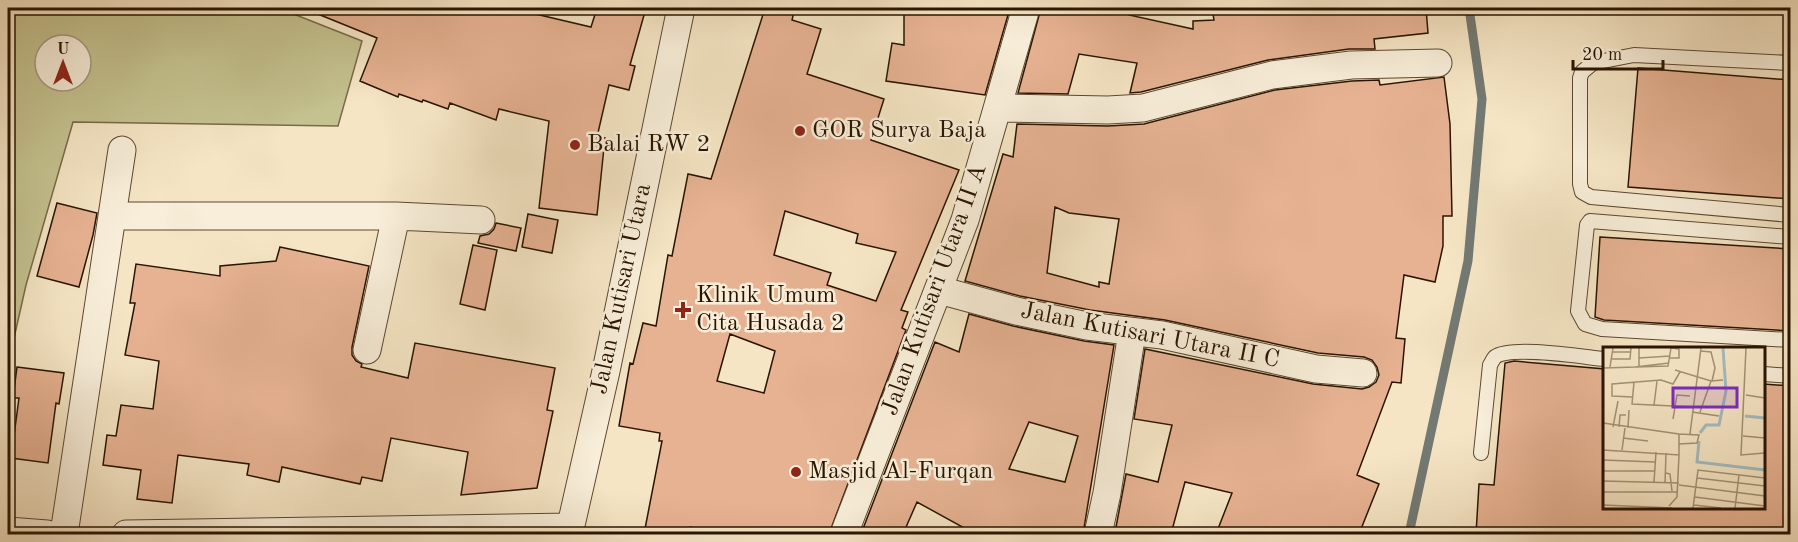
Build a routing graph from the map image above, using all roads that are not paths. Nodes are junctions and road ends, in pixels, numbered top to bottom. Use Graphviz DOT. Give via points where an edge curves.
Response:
graph roads {
  1 [pos="681,8"];
  2 [pos="1026,8"];
  3 [pos="1438,63"];
  4 [pos="1791,63"];
  5 [pos="998,108"];
  6 [pos="123,150"];
  7 [pos="1791,215"];
  8 [pos="112,216"];
  9 [pos="396,216"];
  10 [pos="481,220"];
  11 [pos="1791,237"];
  12 [pos="939,290"];
  13 [pos="1132,332"];
  14 [pos="1791,340"];
  15 [pos="367,350"];
  16 [pos="1603,359"];
  17 [pos="1363,373"];
  18 [pos="1765,374"];
  19 [pos="1791,376"];
  20 [pos="1481,453"];
  21 [pos="8,531"];
  22 [pos="570,531"];
  23 [pos="47,534"];
  24 [pos="64,534"];
  25 [pos="126,534"];
  26 [pos="844,534"];
  27 [pos="1098,534"];
  1 -- 22 [label="street, Jalan Kutisari Utara"];
  2 -- 5 [label="street, Jalan Kutisari Utara II A"];
  3 -- 5 [label="street" via="1351,65 1272,75 1143,108"];
  4 -- 7 [label="lane" via="1634,56 1593,63 1580,78 1582,192 1592,197"];
  5 -- 12 [label="street, Jalan Kutisari Utara II A" via="965,220"];
  6 -- 8 [label="street"];
  8 -- 9 [label="street"];
  8 -- 24 [label="street"];
  9 -- 10 [label="street"];
  9 -- 15 [label="street"];
  11 -- 14 [label="lane" via="1590,221 1578,311 1585,324 1602,329"];
  12 -- 13 [label="street, Jalan Kutisari Utara II C" via="1026,313"];
  12 -- 26 [label="street, Jalan Kutisari Utara II A"];
  13 -- 17 [label="street, Jalan Kutisari Utara II C" via="1316,369"];
  13 -- 27 [label="street"];
  16 -- 20 [label="lane" via="1517,351 1493,358"];
  18 -- 19 [label="lane"];
  21 -- 23 [label="street"];
  22 -- 25 [label="street"];
}
